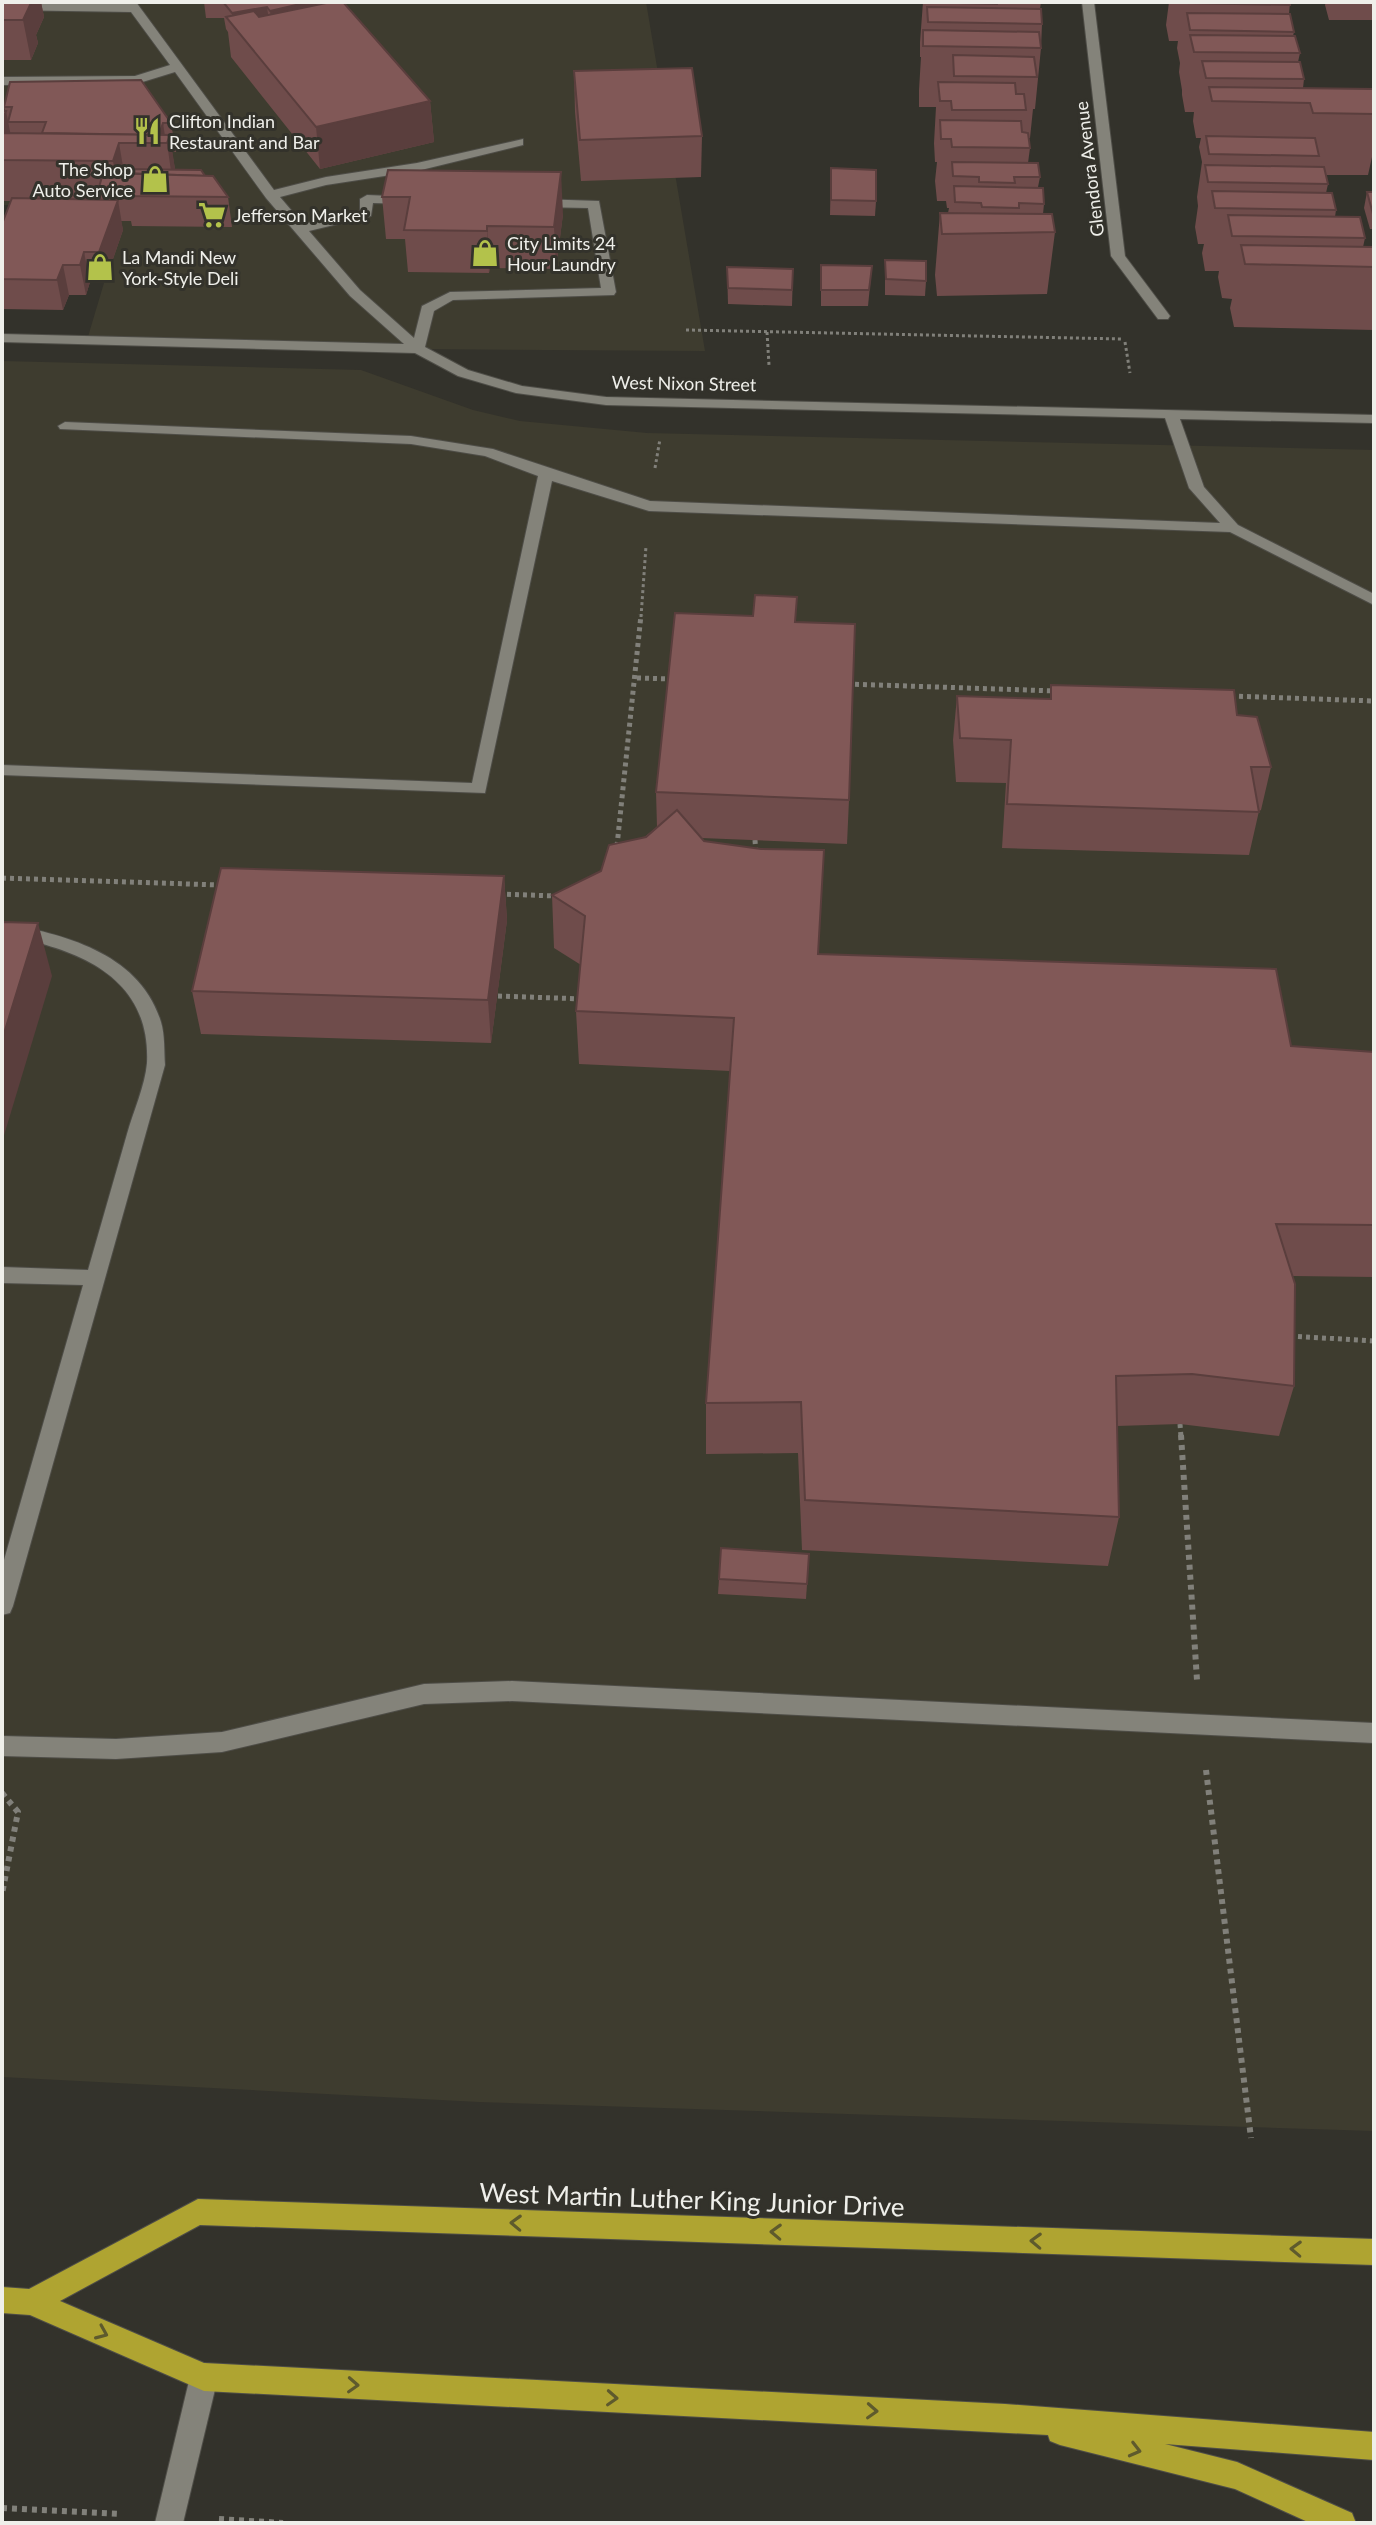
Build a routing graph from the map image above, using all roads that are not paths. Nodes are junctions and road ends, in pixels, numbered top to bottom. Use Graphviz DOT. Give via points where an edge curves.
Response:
graph roads {
  1 [pos="1088,2"];
  2 [pos="132,5"];
  3 [pos="2,6"];
  4 [pos="178,67"];
  5 [pos="2,81"];
  6 [pos="518,142"];
  7 [pos="271,195"];
  8 [pos="428,201"];
  9 [pos="519,203"];
  10 [pos="300,229"];
  11 [pos="1163,316"];
  12 [pos="2,338"];
  13 [pos="418,349"];
  14 [pos="1171,415"];
  15 [pos="1374,419"];
  16 [pos="65,426"];
  17 [pos="546,474"];
  18 [pos="1233,528"];
  19 [pos="1374,600"];
  20 [pos="2,770"];
  21 [pos="2,929"];
  22 [pos="2,1275"];
  23 [pos="95,1278"];
  24 [pos="2,1606"];
  25 [pos="1374,1733"];
  26 [pos="2,1746"];
  27 [pos="1374,2252"];
  28 [pos="2,2300"];
  29 [pos="31,2302"];
  30 [pos="204,2377"];
  31 [pos="1005,2418"];
  32 [pos="1374,2446"];
  33 [pos="169,2523"];
  34 [pos="1342,2523"];
  1 -- 11 [label="street, Glendora Avenue" via="1118,256"];
  2 -- 3 [label="street"];
  2 -- 4 [label="street"];
  4 -- 5 [label="street" via="136,80"];
  4 -- 7 [label="street"];
  6 -- 7 [label="street"];
  7 -- 10 [label="street"];
  8 -- 10 [label="street" via="367,199 366,213"];
  9 -- 13 [label="street" via="594,204 609,292 450,296 427,309"];
  10 -- 13 [label="street" via="355,293"];
  12 -- 13 [label="street, West Nixon Street"];
  13 -- 14 [label="street, West Nixon Street" via="463,373 521,390 606,401"];
  14 -- 15 [label="street, West Nixon Street"];
  14 -- 18 [label="street" via="1197,488"];
  16 -- 17 [label="street" via="411,440 488,452"];
  17 -- 18 [label="street" via="649,506"];
  17 -- 20 [label="street" via="479,789"];
  18 -- 19 [label="street"];
  21 -- 23 [label="street" via="89,952 135,987 152,1021 156,1065"];
  22 -- 23 [label="street"];
  23 -- 24 [label="street"];
  25 -- 26 [label="street" via="512,1691 424,1694 222,1742 116,1749"];
  27 -- 29 [label="main road, West Martin Luther King Junior Drive, one-way" via="198,2212"];
  28 -- 29 [label="main road"];
  29 -- 30 [label="main road, one-way"];
  30 -- 31 [label="main road, one-way"];
  30 -- 33 [label="street"];
  31 -- 32 [label="main road"];
  31 -- 34 [label="main road, one-way" via="1237,2476"];
}
